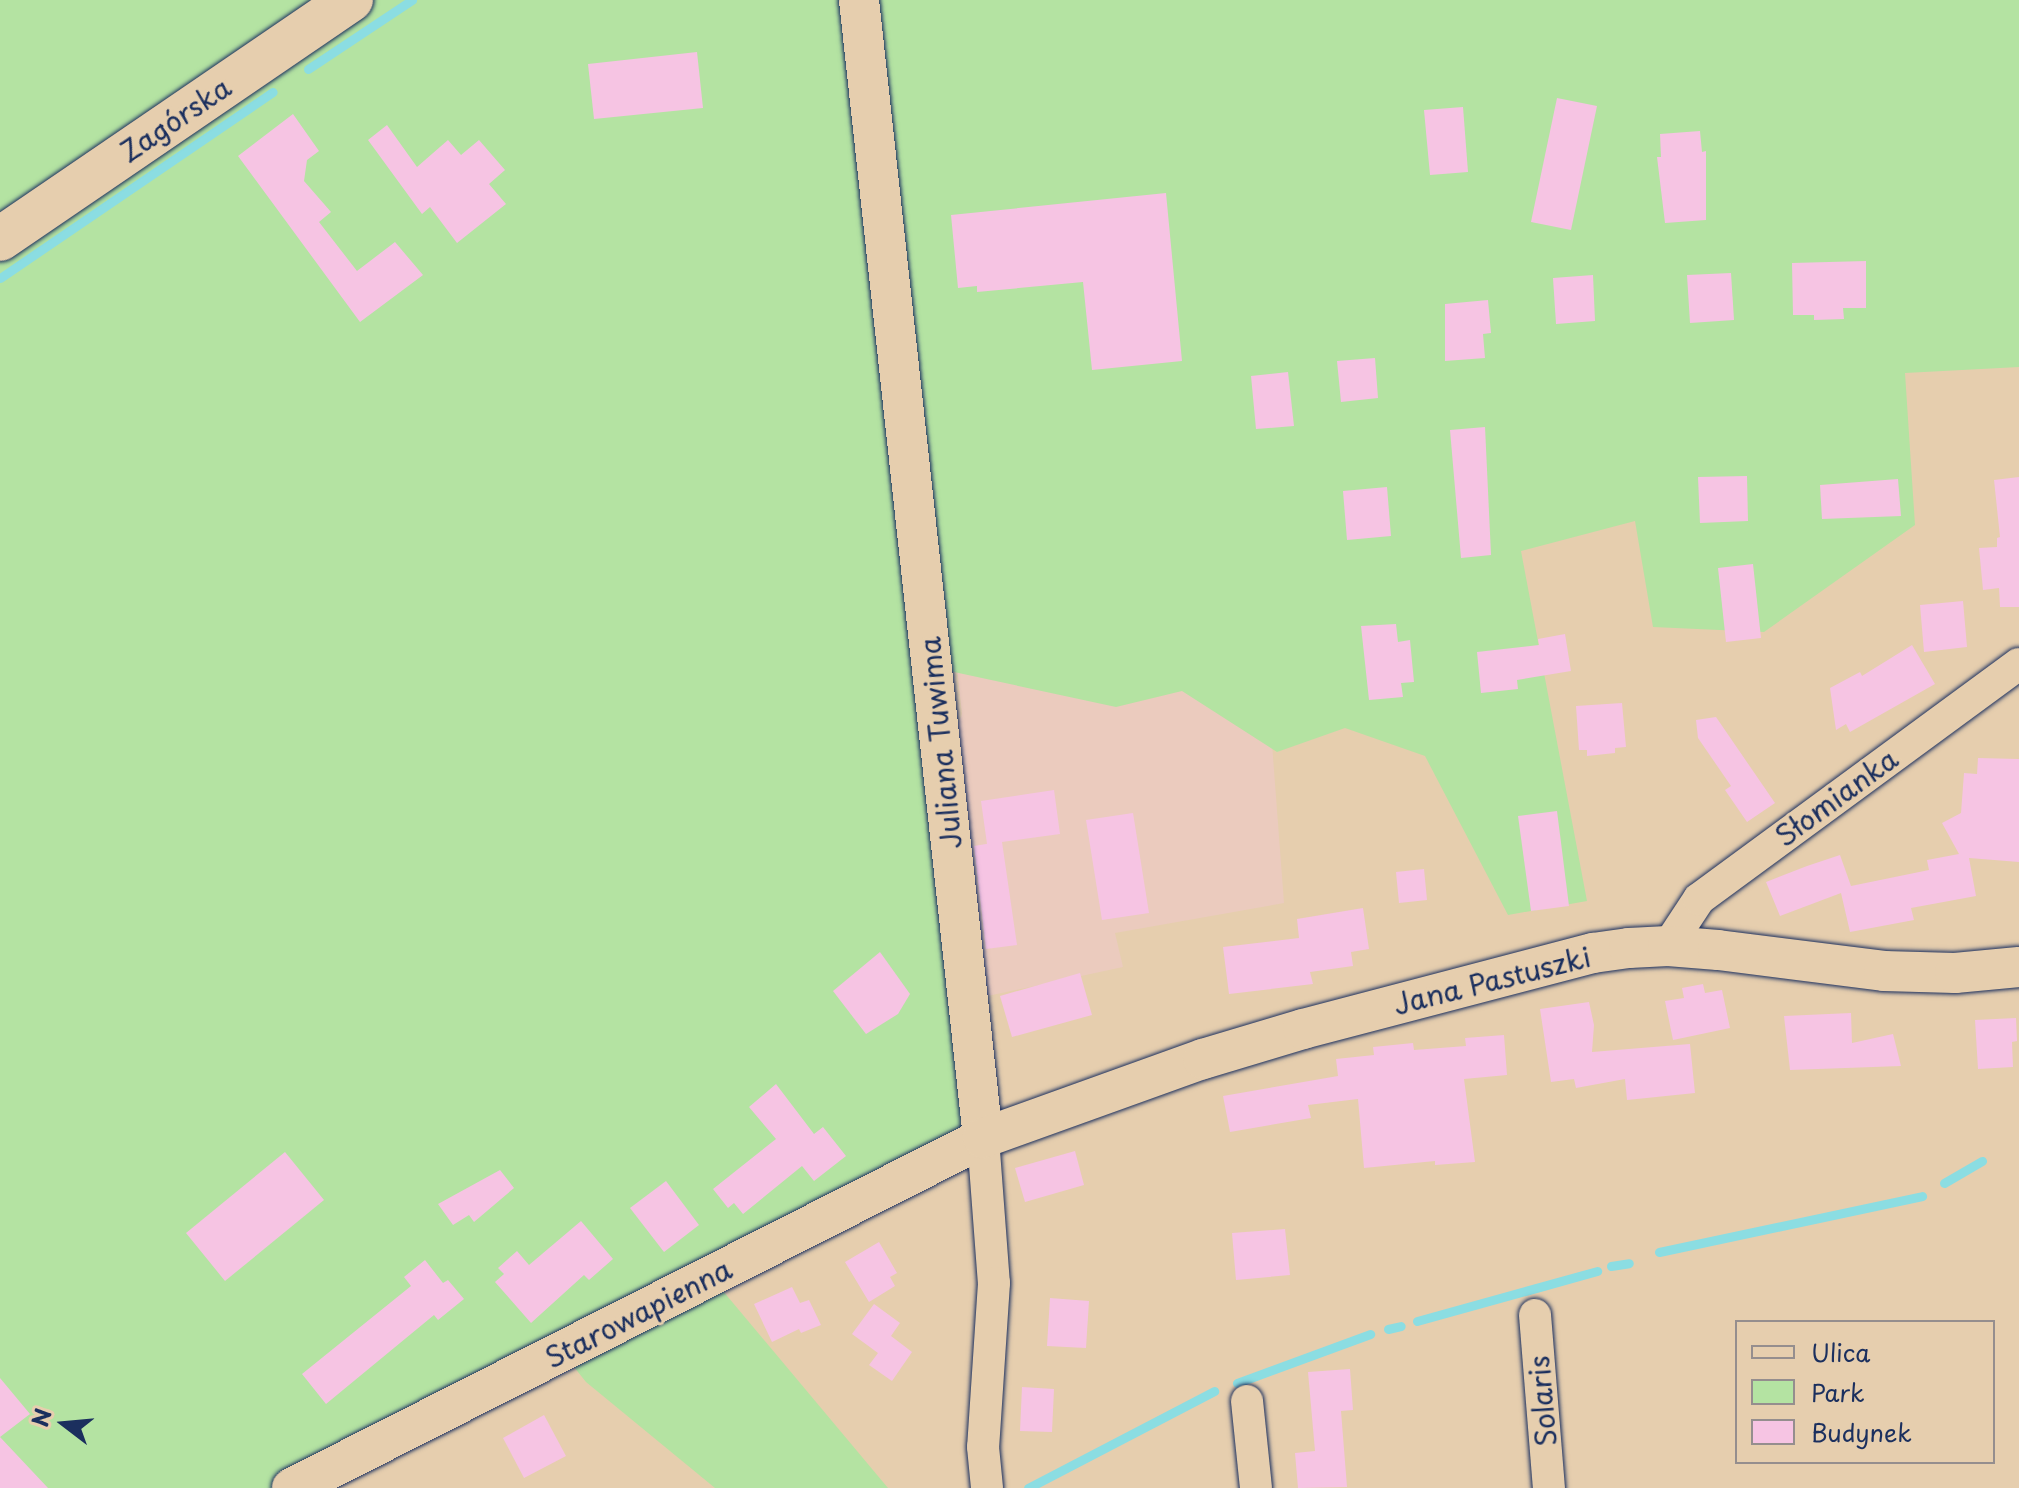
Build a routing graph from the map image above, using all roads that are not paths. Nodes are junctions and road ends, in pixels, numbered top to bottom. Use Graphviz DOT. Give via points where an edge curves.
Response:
graph roads {
  1 [pos="351,0"];
  2 [pos="859,0"];
  3 [pos="0,239"];
  4 [pos="2019,664"];
  5 [pos="1668,946"];
  6 [pos="2019,967"];
  7 [pos="983,1138"];
  8 [pos="1535,1315"];
  9 [pos="1247,1401"];
  10 [pos="292,1488"];
  11 [pos="987,1488"];
  12 [pos="1256,1488"];
  13 [pos="1549,1488"];
  1 -- 3 [label="highway, Zagórska"];
  2 -- 7 [label="street, Juliana Tuwima"];
  4 -- 5 [label="street, Słomianka" via="1699,899"];
  5 -- 6 [label="street, Jana Pastuszki" via="1884,971 1955,973"];
  5 -- 7 [label="street, Jana Pastuszki" via="1593,953 1303,1029"];
  7 -- 10 [label="street, Starowapienna"];
  7 -- 11 [label="street, Juliana Tuwima" via="994,1283 983,1447"];
  8 -- 13 [label="street, Solaris"];
  9 -- 12 [label="street"];
}
